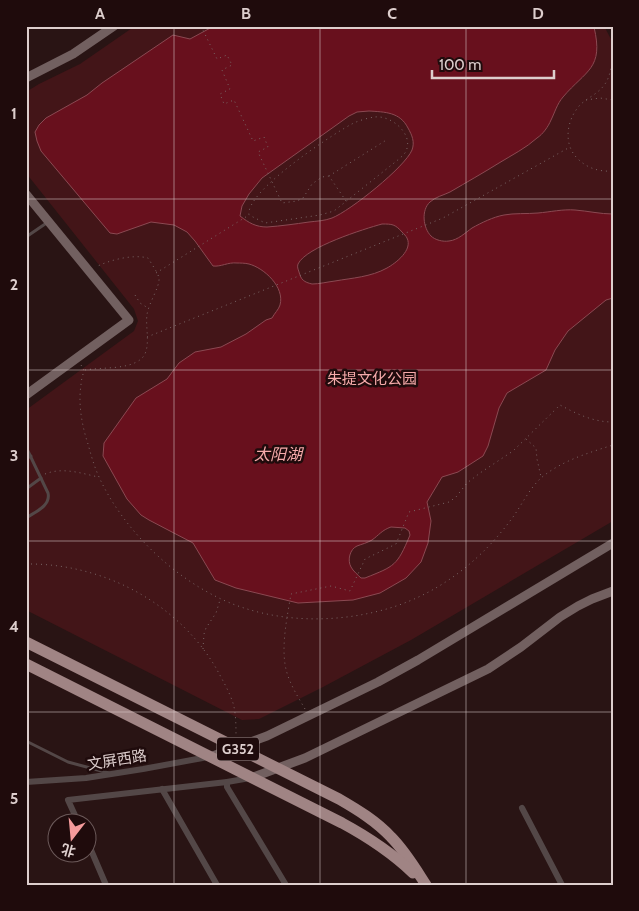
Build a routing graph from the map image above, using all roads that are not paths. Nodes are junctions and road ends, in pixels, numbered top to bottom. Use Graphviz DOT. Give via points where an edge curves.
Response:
graph roads {
  1 [pos="114,26"];
  2 [pos="26,78"];
  3 [pos="26,194"];
  4 [pos="49,222"];
  5 [pos="26,238"];
  6 [pos="26,395"];
  7 [pos="26,447"];
  8 [pos="30,456"];
  9 [pos="26,459"];
  10 [pos="41,477"];
  11 [pos="26,489"];
  12 [pos="26,518"];
  13 [pos="613,543"];
  14 [pos="613,591"];
  15 [pos="26,642"];
  16 [pos="26,664"];
  17 [pos="26,741"];
  18 [pos="236,748"];
  19 [pos="210,757"];
  20 [pos="277,768"];
  21 [pos="112,774"];
  22 [pos="251,778"];
  23 [pos="26,782"];
  24 [pos="227,782"];
  25 [pos="162,789"];
  26 [pos="522,808"];
  27 [pos="74,814"];
  28 [pos="97,864"];
  29 [pos="106,885"];
  30 [pos="217,885"];
  31 [pos="286,885"];
  32 [pos="425,885"];
  33 [pos="562,885"];
  1 -- 2 [label="main road" via="73,54"];
  3 -- 4 [label="main road"];
  4 -- 5 [label="lane"];
  4 -- 6 [label="main road" via="129,320"];
  7 -- 8 [label="lane"];
  8 -- 9 [label="lane"];
  8 -- 10 [label="lane"];
  10 -- 11 [label="lane"];
  10 -- 12 [label="lane" via="50,499"];
  13 -- 18 [label="main road" via="418,660 309,716"];
  14 -- 20 [label="main road" via="572,609 488,669 305,758"];
  15 -- 18 [label="highway, G352"];
  16 -- 19 [label="highway, G352"];
  17 -- 21 [label="lane" via="68,762"];
  18 -- 19 [label="main road"];
  18 -- 20 [label="highway, G352"];
  19 -- 21 [label="street, 文屏西路"];
  19 -- 22 [label="highway, G352"];
  20 -- 22 [label="main road"];
  20 -- 32 [label="highway, G352" via="370,818 400,847"];
  21 -- 23 [label="street, 文屏西路"];
  22 -- 24 [label="street"];
  22 -- 32 [label="highway, G352" via="369,839 393,855"];
  24 -- 25 [label="street"];
  24 -- 31 [label="street"];
  25 -- 27 [label="street" via="68,800"];
  25 -- 30 [label="street"];
  26 -- 33 [label="street"];
  28 -- 29 [label="street"];
}
